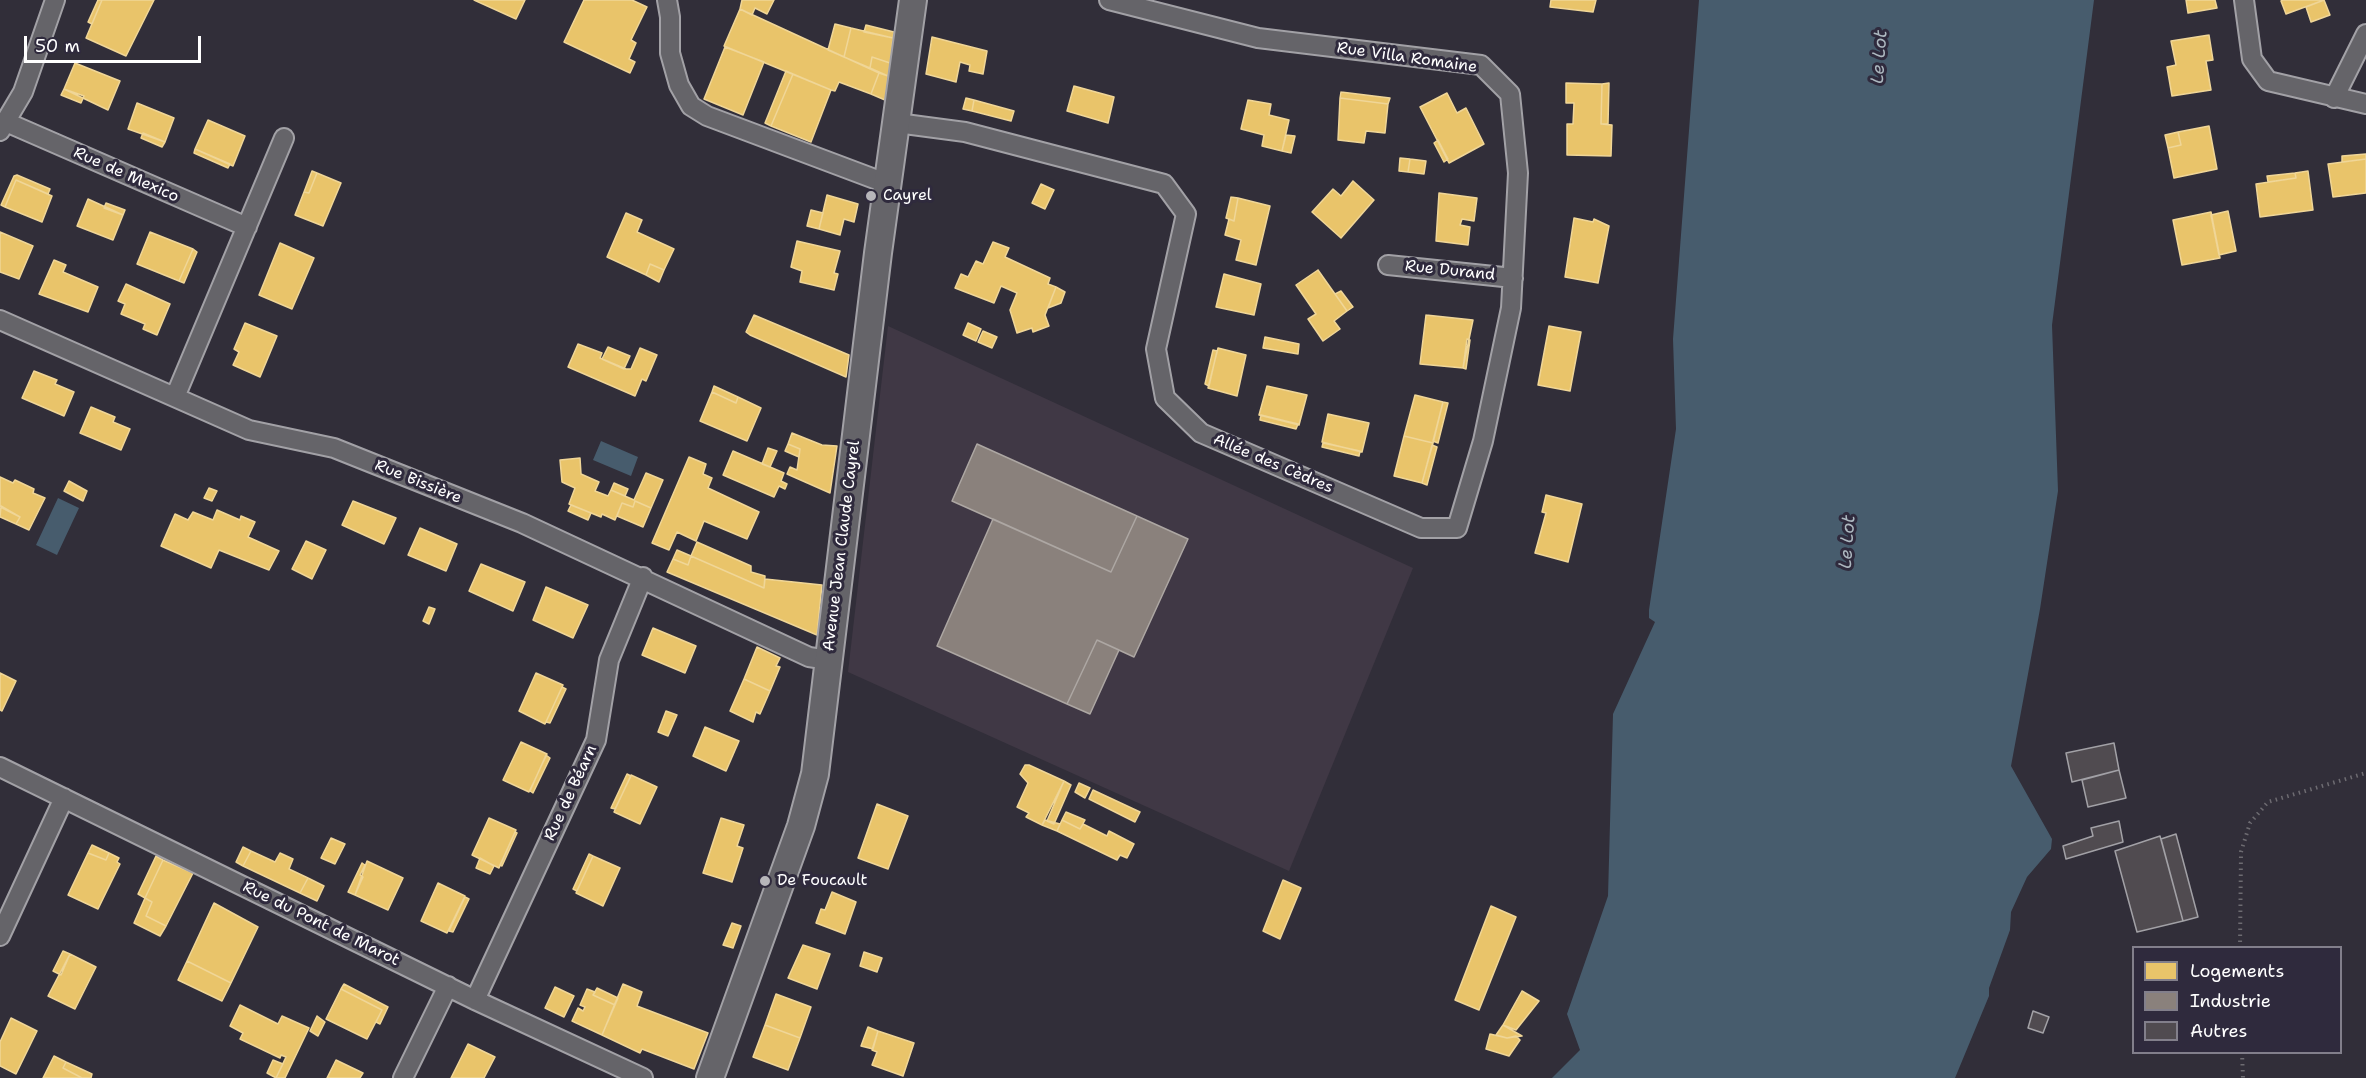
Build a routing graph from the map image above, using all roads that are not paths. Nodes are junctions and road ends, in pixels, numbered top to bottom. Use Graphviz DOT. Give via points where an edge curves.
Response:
graph roads {
  1 [pos="55,0"];
  2 [pos="667,0"];
  3 [pos="913,0"];
  4 [pos="1109,0"];
  5 [pos="2244,0"];
  6 [pos="2366,34"];
  7 [pos="2334,99"];
  8 [pos="2366,104"];
  9 [pos="897,123"];
  10 [pos="3,127"];
  11 [pos="284,138"];
  12 [pos="888,184"];
  13 [pos="247,227"];
  14 [pos="1388,265"];
  15 [pos="1513,278"];
  16 [pos="0,320"];
  17 [pos="175,397"];
  18 [pos="1476,461"];
  19 [pos="643,577"];
  20 [pos="829,660"];
  21 [pos="0,767"];
  22 [pos="64,798"];
  23 [pos="0,936"];
  24 [pos="448,987"];
  25 [pos="475,1000"];
  26 [pos="403,1078"];
  27 [pos="643,1078"];
  28 [pos="710,1078"];
  1 -- 10 [label="street" via="23,92"];
  2 -- 12 [label="street" via="670,53 679,85 691,106 707,116"];
  3 -- 9 [label="main road, Avenue Jean Claude Cayrel"];
  4 -- 15 [label="street, Rue Villa Romaine" via="1258,38 1480,65 1510,94 1518,173"];
  5 -- 7 [label="street" via="2252,59 2268,81"];
  6 -- 7 [label="street"];
  7 -- 8 [label="street"];
  9 -- 12 [label="main road, Avenue Jean Claude Cayrel"];
  9 -- 18 [label="street, Allée des Cèdres" via="965,132 1164,184 1186,214 1156,350 1165,398 1201,433 1421,528 1457,528"];
  10 -- 13 [label="street, Rue de Mexico"];
  11 -- 13 [label="street"];
  12 -- 20 [label="main road, Avenue Jean Claude Cayrel"];
  13 -- 17 [label="street"];
  14 -- 15 [label="street, Rue Durand"];
  15 -- 18 [label="street, Rue Villa Romaine" via="1511,308"];
  16 -- 17 [label="street, Rue Bissière"];
  17 -- 19 [label="street, Rue Bissière" via="249,430 334,448 522,523"];
  19 -- 20 [label="street, Rue Bissière" via="800,652"];
  19 -- 25 [label="street, Rue de Béarn" via="609,660 596,740"];
  20 -- 28 [label="main road, Avenue Jean Claude Cayrel" via="814,774 801,826"];
  21 -- 22 [label="street, Rue du Pont de Marot"];
  22 -- 23 [label="street"];
  22 -- 24 [label="street, Rue du Pont de Marot"];
  24 -- 25 [label="street, Rue du Pont de Marot"];
  24 -- 26 [label="street"];
  25 -- 27 [label="street, Rue du Pont de Marot"];
}
